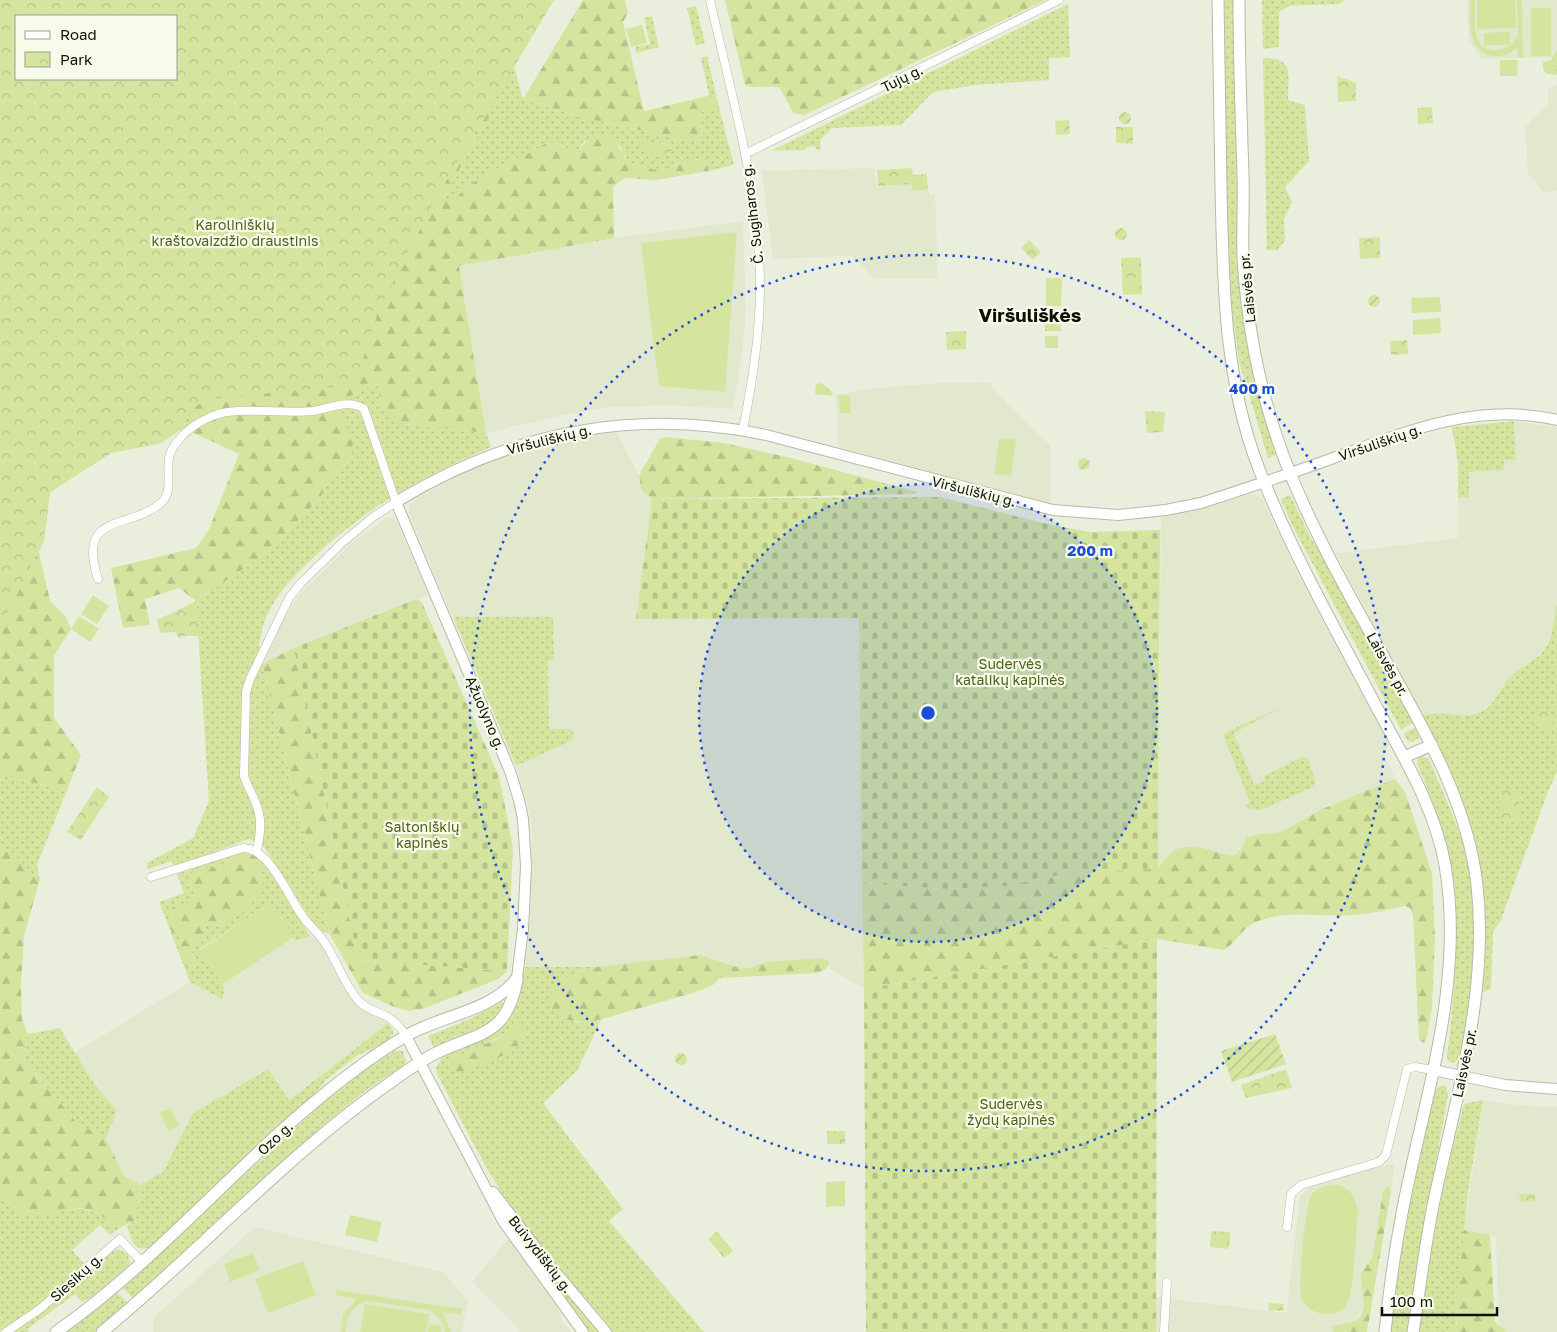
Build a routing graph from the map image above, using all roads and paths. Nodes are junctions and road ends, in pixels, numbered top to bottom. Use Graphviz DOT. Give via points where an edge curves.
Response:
graph roads {
  1 [pos="710,0"];
  2 [pos="1059,0"];
  3 [pos="1218,0"];
  4 [pos="1239,0"];
  5 [pos="745,154"];
  6 [pos="1557,420"];
  7 [pos="743,430"];
  8 [pos="1290,473"];
  9 [pos="1264,482"];
  10 [pos="396,502"];
  11 [pos="98,579"];
  12 [pos="1432,745"];
  13 [pos="1404,757"];
  14 [pos="257,851"];
  15 [pos="151,877"];
  16 [pos="517,978"];
  17 [pos="493,1027"];
  18 [pos="406,1036"];
  19 [pos="420,1062"];
  20 [pos="1433,1070"];
  21 [pos="1462,1075"];
  22 [pos="1557,1089"];
  23 [pos="479,1173"];
  24 [pos="1287,1227"];
  25 [pos="142,1262"];
  26 [pos="1167,1282"];
  27 [pos="6,1332"];
  28 [pos="56,1332"];
  29 [pos="102,1332"];
  30 [pos="583,1332"];
  31 [pos="606,1332"];
  32 [pos="1164,1332"];
  33 [pos="1384,1332"];
  34 [pos="1413,1332"];
  1 -- 5 [label="street, Č. Sugiharos g."];
  2 -- 5 [label="street, Tujų g."];
  3 -- 9 [label="main road, Laisvės pr." via="1226,332 1234,383"];
  4 -- 8 [label="main road, Laisvės pr." via="1243,259 1250,326 1270,418"];
  5 -- 7 [label="street, Č. Sugiharos g." via="756,229 760,287 756,349"];
  6 -- 8 [label="main road, Viršuliškių g." via="1518,414 1465,417 1397,435"];
  7 -- 9 [label="main road, Viršuliškių g." via="989,495 1053,510 1088,514 1118,515 1180,508"];
  7 -- 10 [label="main road, Viršuliškių g." via="646,423 564,432 477,460"];
  8 -- 9 [label="main road, Viršuliškių g."];
  8 -- 12 [label="main road, Laisvės pr." via="1357,609"];
  9 -- 13 [label="main road, Laisvės pr." via="1299,559"];
  10 -- 11 [label="street, Ąžuolyno g." via="364,408 353,403 297,413 227,413 192,427 175,444 170,454 168,489 163,501 106,527 97,536 93,560"];
  10 -- 14 [label="street" via="350,536 300,584 289,598 250,679 246,692 244,776 259,812"];
  10 -- 16 [label="main road, Ąžuolyno g." via="510,771 519,800 526,866"];
  12 -- 13 [label="main road"];
  12 -- 21 [label="main road, Laisvės pr." via="1466,830 1477,886 1479,966"];
  13 -- 20 [label="main road, Laisvės pr." via="1441,847 1448,900 1449,965"];
  14 -- 15 [label="street" via="243,848"];
  14 -- 18 [label="street" via="270,865 310,927 325,943 358,1001 393,1018"];
  16 -- 17 [label="main road, Ąžuolyno g." via="513,1002"];
  16 -- 18 [label="main road, Ozo g." via="501,995"];
  17 -- 19 [label="main road, Ozo g."];
  18 -- 19 [label="main road, Buivydiškių g."];
  18 -- 25 [label="main road, Ozo g." via="369,1060 303,1112"];
  19 -- 23 [label="main road, Buivydiškių g."];
  19 -- 29 [label="main road, Ozo g." via="348,1114"];
  20 -- 21 [label="main road"];
  20 -- 24 [label="street" via="1407,1069 1386,1155 1379,1162 1301,1185 1291,1194"];
  20 -- 33 [label="main road, Laisvės pr." via="1403,1208"];
  21 -- 22 [label="main road" via="1517,1086"];
  21 -- 34 [label="main road, Laisvės pr." via="1433,1206"];
  23 -- 30 [label="main road, Buivydiškių g." via="512,1236"];
  23 -- 31 [label="main road, Buivydiškių g."];
  25 -- 27 [label="street, Siesikų g." via="120,1239 40,1309"];
  25 -- 28 [label="main road, Ozo g."];
  26 -- 32 [label="street"];
}
